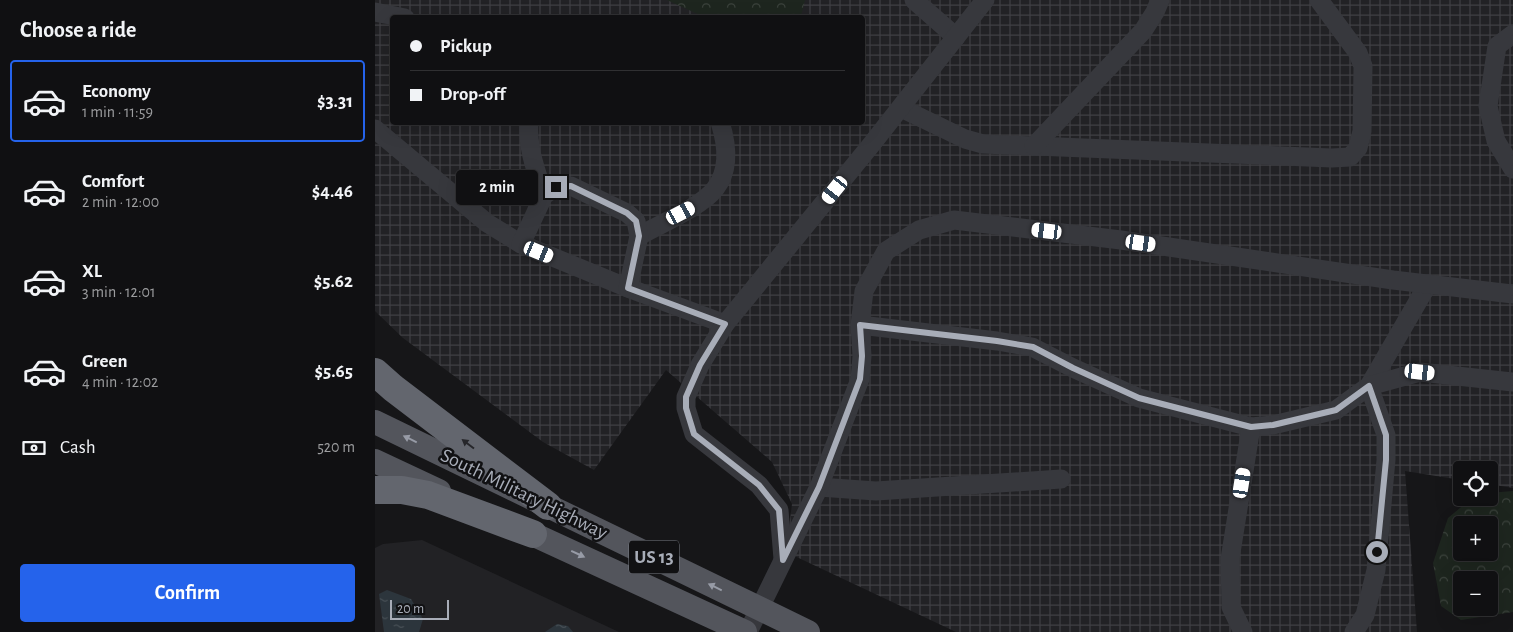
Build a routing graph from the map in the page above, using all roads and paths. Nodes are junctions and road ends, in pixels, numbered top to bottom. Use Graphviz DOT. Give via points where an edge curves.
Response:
graph roads {
  1 [pos="914,0"];
  2 [pos="985,0"];
  3 [pos="1160,0"];
  4 [pos="1319,0"];
  5 [pos="375,12"];
  6 [pos="390,15"];
  7 [pos="1513,34"];
  8 [pos="956,37"];
  9 [pos="901,108"];
  10 [pos="529,125"];
  11 [pos="721,125"];
  12 [pos="375,129"];
  13 [pos="1034,146"];
  14 [pos="1513,169"];
  15 [pos="544,195"];
  16 [pos="639,236"];
  17 [pos="521,244"];
  18 [pos="1428,284"];
  19 [pos="628,288"];
  20 [pos="1513,294"];
  21 [pos="725,324"];
  22 [pos="860,325"];
  23 [pos="375,372"];
  24 [pos="1513,382"];
  25 [pos="1369,386"];
  26 [pos="375,422"];
  27 [pos="1251,427"];
  28 [pos="375,462"];
  29 [pos="1061,479"];
  30 [pos="819,487"];
  31 [pos="375,490"];
  32 [pos="548,506"];
  33 [pos="533,534"];
  34 [pos="783,560"];
  35 [pos="759,609"];
  36 [pos="747,632"];
  37 [pos="807,632"];
  38 [pos="1243,632"];
  39 [pos="1354,632"];
  1 -- 8 [label="street"];
  2 -- 8 [label="street"];
  3 -- 13 [label="street" via="1143,31"];
  4 -- 13 [label="street" via="1358,53 1363,66 1362,131 1358,148 1350,157"];
  5 -- 6 [label="street"];
  7 -- 14 [label="street" via="1497,46 1488,106 1496,142"];
  8 -- 9 [label="street"];
  9 -- 13 [label="street" via="965,139 983,144"];
  9 -- 21 [label="street"];
  10 -- 15 [label="street" via="533,163"];
  11 -- 16 [label="street" via="727,148 725,168 715,189 696,205"];
  12 -- 17 [label="street" via="487,224"];
  15 -- 16 [label="street" via="556,187 571,186 627,213 636,221"];
  15 -- 17 [label="street"];
  16 -- 19 [label="street"];
  17 -- 19 [label="street"];
  18 -- 20 [label="street"];
  18 -- 22 [label="street" via="1121,240 954,220 919,230 886,251 864,291"];
  18 -- 25 [label="street"];
  19 -- 21 [label="street"];
  21 -- 34 [label="street" via="700,365 686,397 686,408 694,434 759,485 779,510"];
  22 -- 27 [label="street" via="1033,347 1139,398"];
  22 -- 30 [label="street" via="860,379"];
  32 -- 23 [label="highway, one-way"];
  24 -- 25 [label="street" via="1420,372"];
  25 -- 27 [label="street" via="1336,410"];
  25 -- 39 [label="street" via="1386,435 1386,460 1376,570 1365,615"];
  32 -- 26 [label="main road, South Military Highway / US 13, one-way"];
  27 -- 38 [label="street" via="1230,559 1231,607"];
  28 -- 33 [label="main road, South Military Highway / US 13"];
  29 -- 30 [label="street" via="876,491"];
  30 -- 34 [label="street"];
  31 -- 33 [label="highway" via="402,490 428,495"];
  35 -- 32 [label="main road, South Military Highway / US 13, one-way"];
  33 -- 36 [label="main road, South Military Highway / US 13, one-way"];
  34 -- 35 [label="street"];
  35 -- 36 [label="street"];
  35 -- 37 [label="main road, South Military Highway / US 13"];
}
